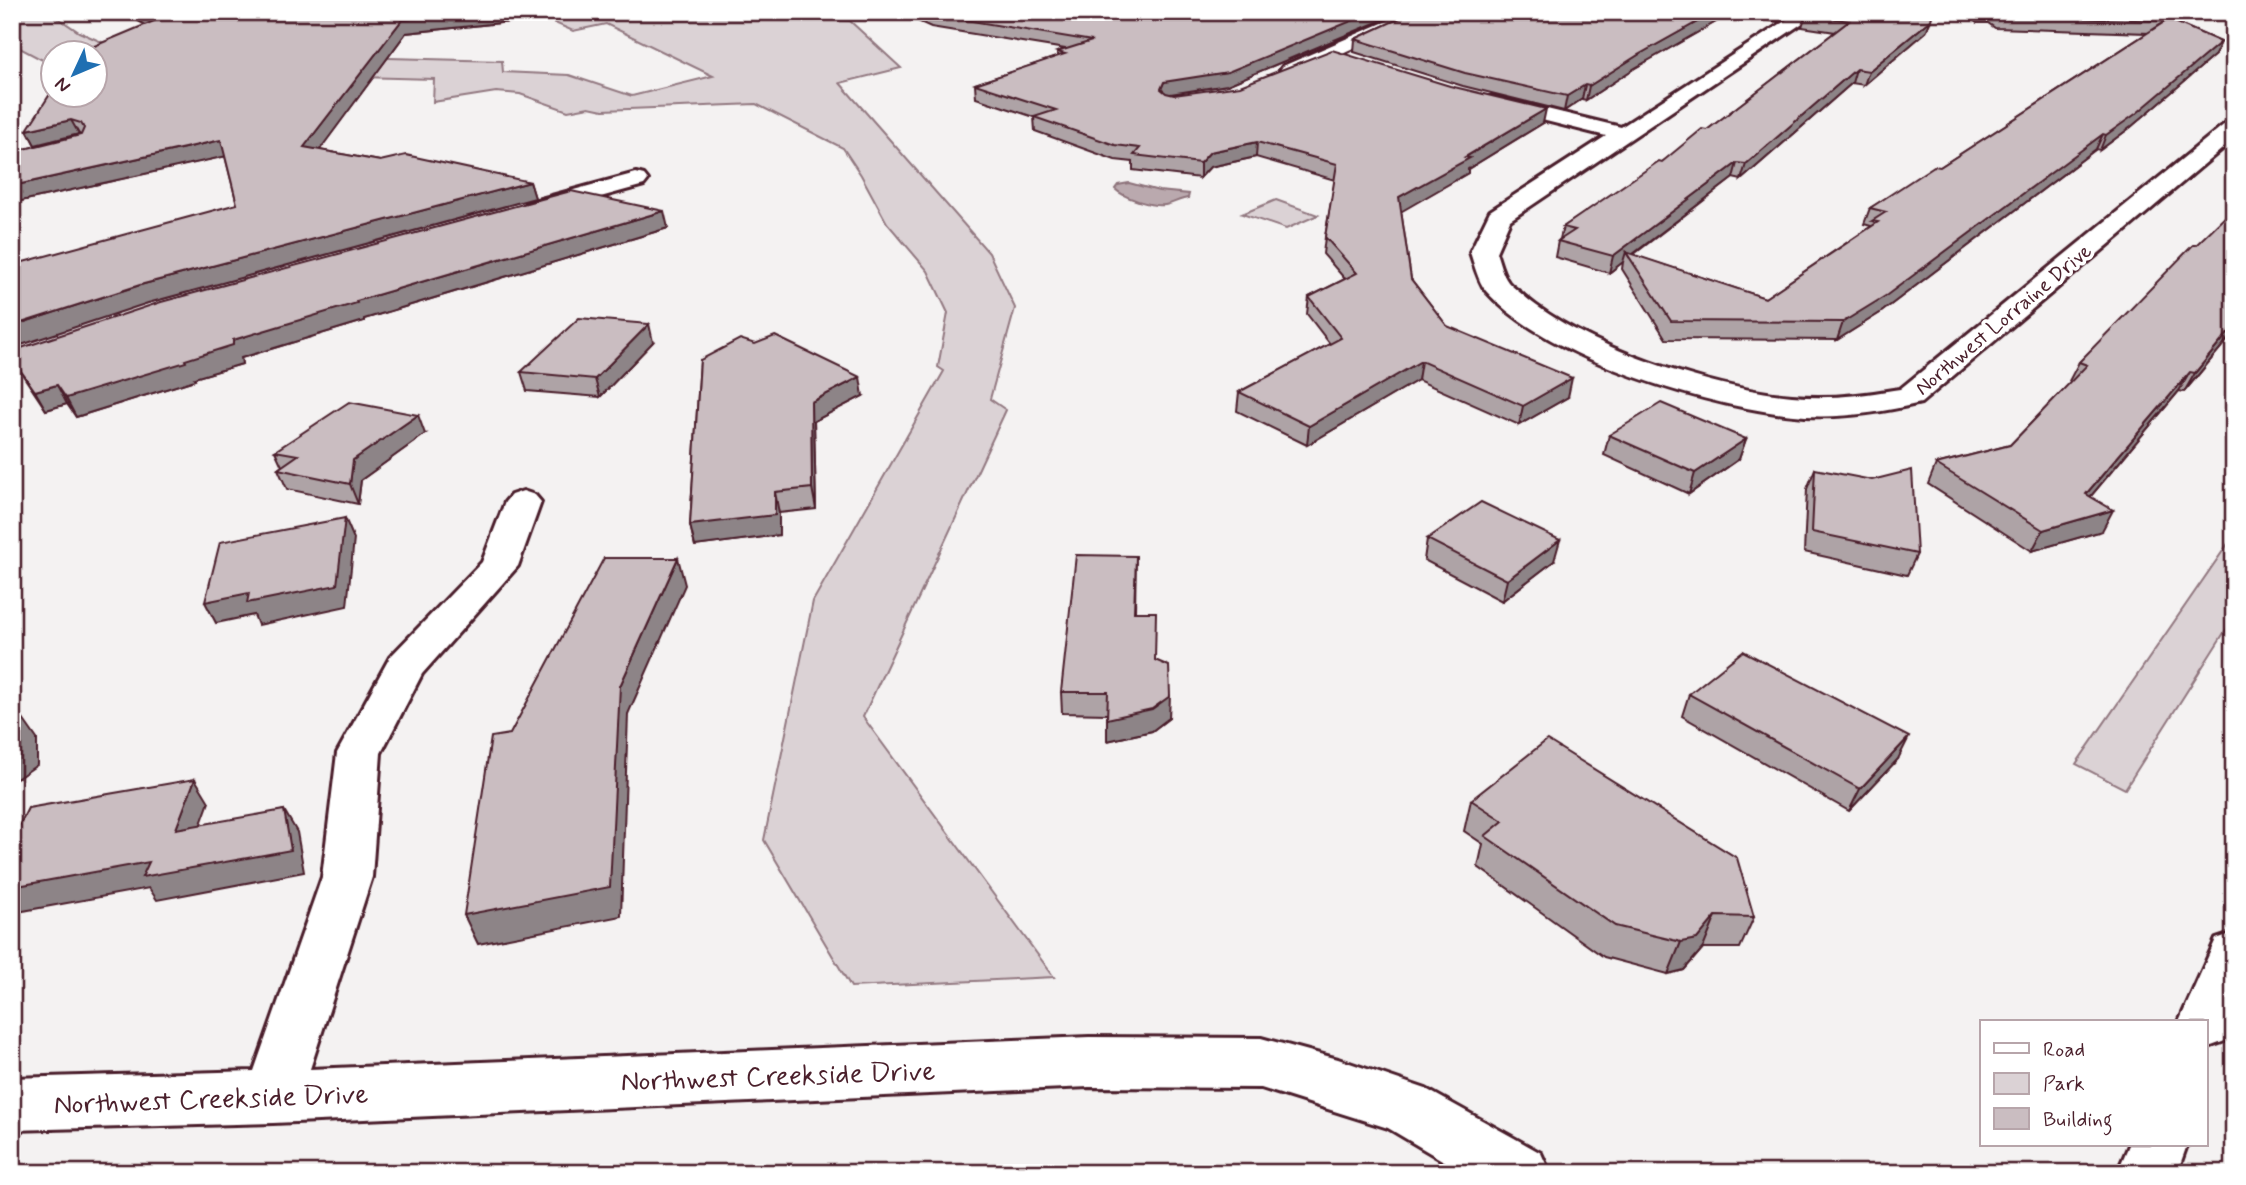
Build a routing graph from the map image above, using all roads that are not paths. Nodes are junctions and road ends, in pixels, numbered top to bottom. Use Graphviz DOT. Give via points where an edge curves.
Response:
graph roads {
  1 [pos="1423,12"];
  2 [pos="1811,12"];
  3 [pos="1329,54"];
  4 [pos="1356,62"];
  5 [pos="1269,78"];
  6 [pos="1469,96"];
  7 [pos="2234,128"];
  8 [pos="1623,134"];
  9 [pos="636,180"];
  10 [pos="517,212"];
  11 [pos="523,502"];
  12 [pos="2234,954"];
  13 [pos="2208,1020"];
  14 [pos="273,1097"];
  15 [pos="12,1104"];
  16 [pos="2158,1146"];
  17 [pos="1520,1173"];
  18 [pos="2147,1173"];
  1 -- 3 [label="street"];
  2 -- 8 [label="street, Northwest Lorraine Drive"];
  3 -- 4 [label="street"];
  3 -- 5 [label="street"];
  6 -- 8 [label="street"];
  7 -- 8 [label="street, Northwest Lorraine Drive" via="1910,396 1873,405 1831,407 1775,404 1679,382 1578,343 1531,317 1502,293 1486,268 1486,231 1513,206"];
  9 -- 10 [label="street"];
  11 -- 14 [label="street" via="499,566 405,667 359,753 347,877"];
  12 -- 13 [label="street"];
  14 -- 15 [label="street, Northwest Creekside Drive"];
  14 -- 17 [label="street, Northwest Creekside Drive" via="1089,1062 1261,1063 1406,1108"];
  16 -- 18 [label="street"];
}
